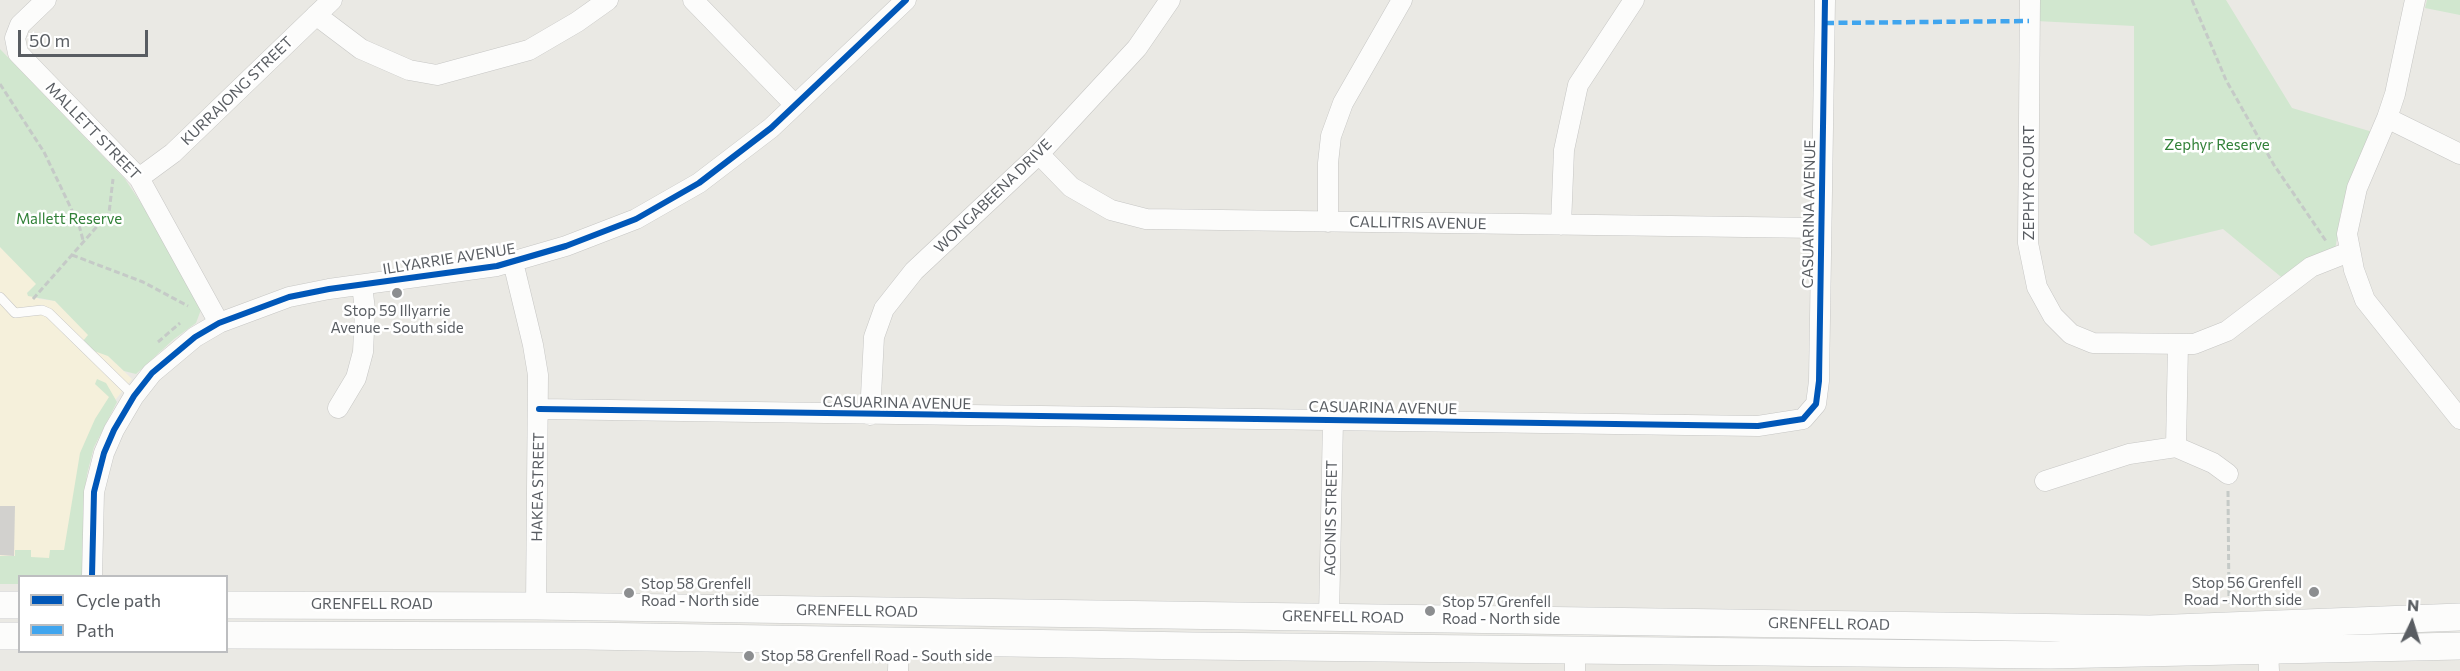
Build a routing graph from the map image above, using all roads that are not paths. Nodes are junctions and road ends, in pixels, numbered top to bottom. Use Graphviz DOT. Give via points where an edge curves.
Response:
graph roads {
  1 [pos="46,0"];
  2 [pos="332,0"];
  3 [pos="608,0"];
  4 [pos="693,0"];
  5 [pos="906,0"];
  6 [pos="1170,0"];
  7 [pos="1402,0"];
  8 [pos="1634,0"];
  9 [pos="1825,0"];
  10 [pos="2030,0"];
  11 [pos="2415,0"];
  12 [pos="316,15"];
  13 [pos="795,105"];
  14 [pos="2387,118"];
  15 [pos="1039,154"];
  16 [pos="2460,154"];
  17 [pos="140,178"];
  18 [pos="1328,222"];
  19 [pos="1561,225"];
  20 [pos="1820,228"];
  21 [pos="2345,254"];
  22 [pos="513,262"];
  23 [pos="362,285"];
  24 [pos="0,297"];
  25 [pos="215,315"];
  26 [pos="2178,345"];
  27 [pos="134,396"];
  28 [pos="338,408"];
  29 [pos="539,409"];
  30 [pos="870,415"];
  31 [pos="2460,419"];
  32 [pos="1333,420"];
  33 [pos="2176,447"];
  34 [pos="2228,474"];
  35 [pos="2045,482"];
  36 [pos="92,575"];
  37 [pos="0,605"];
  38 [pos="18,605"];
  39 [pos="228,605"];
  40 [pos="536,606"];
  41 [pos="899,611"];
  42 [pos="1329,617"];
  43 [pos="2460,617"];
  44 [pos="1575,621"];
  45 [pos="228,635"];
  46 [pos="0,636"];
  47 [pos="18,636"];
  48 [pos="898,641"];
  49 [pos="2460,646"];
  50 [pos="1328,648"];
  51 [pos="1575,660"];
  52 [pos="2269,661"];
  53 [pos="898,671"];
  1 -- 17 [label="street, MALLETT STREET" via="20,25 15,38 18,53"];
  2 -- 12 [label="street, KURRAJONG STREET"];
  3 -- 12 [label="street" via="529,50 437,75 409,70 361,49"];
  4 -- 13 [label="street"];
  5 -- 13 [label="street, ILLYARRIE AVENUE"];
  6 -- 15 [label="street, WONGABEENA DRIVE" via="1137,48"];
  7 -- 18 [label="street" via="1343,103 1331,136"];
  8 -- 19 [label="street" via="1578,85 1564,150"];
  9 -- 20 [label="street, CASUARINA AVENUE"];
  10 -- 26 [label="street, ZEPHYR COURT" via="2028,243 2037,287 2053,316 2071,334 2093,343"];
  11 -- 14 [label="street"];
  12 -- 17 [label="street, KURRAJONG STREET" via="173,153"];
  13 -- 22 [label="street, ILLYARRIE AVENUE" via="771,128 675,198 603,234"];
  14 -- 16 [label="street"];
  14 -- 21 [label="street" via="2357,188"];
  15 -- 18 [label="street, CALLITRIS AVENUE" via="1071,187 1112,210 1146,219"];
  15 -- 30 [label="street, WONGABEENA DRIVE" via="914,271 884,309 874,337"];
  17 -- 25 [label="street, MALLETT STREET"];
  18 -- 19 [label="street, CALLITRIS AVENUE"];
  19 -- 20 [label="street, CALLITRIS AVENUE"];
  20 -- 32 [label="street, CASUARINA AVENUE" via="1819,381 1816,404 1803,418 1758,426"];
  21 -- 26 [label="street, ZEPHYR COURT" via="2311,267 2227,331 2194,344"];
  21 -- 31 [label="street" via="2365,300"];
  22 -- 23 [label="street, ILLYARRIE AVENUE"];
  22 -- 29 [label="street, HAKEA STREET" via="533,345"];
  23 -- 25 [label="street, ILLYARRIE AVENUE"];
  23 -- 28 [label="street" via="363,352 356,378"];
  24 -- 27 [label="lane" via="15,313 49,313"];
  25 -- 27 [label="street, ILLYARRIE AVENUE"];
  26 -- 33 [label="street"];
  27 -- 36 [label="street, ILLYARRIE AVENUE" via="114,430 98,474 92,516"];
  29 -- 30 [label="street, CASUARINA AVENUE"];
  29 -- 40 [label="street, HAKEA STREET"];
  30 -- 32 [label="street, CASUARINA AVENUE"];
  32 -- 42 [label="street, AGONIS STREET"];
  33 -- 34 [label="street"];
  33 -- 35 [label="street" via="2129,454"];
  37 -- 38 [label="main road"];
  39 -- 40 [label="main road, GRENFELL ROAD"];
  40 -- 41 [label="main road, GRENFELL ROAD"];
  41 -- 42 [label="main road, GRENFELL ROAD"];
  41 -- 48 [label="main road"];
  42 -- 44 [label="main road, GRENFELL ROAD"];
  42 -- 50 [label="main road"];
  43 -- 44 [label="main road, GRENFELL ROAD" via="2150,629"];
  44 -- 51 [label="main road"];
  45 -- 48 [label="main road, GRENFELL ROAD"];
  46 -- 47 [label="main road"];
  48 -- 50 [label="main road, GRENFELL ROAD"];
  48 -- 53 [label="street"];
  49 -- 52 [label="main road, GRENFELL ROAD"];
  50 -- 51 [label="main road, GRENFELL ROAD"];
  51 -- 52 [label="main road, GRENFELL ROAD" via="2050,655"];
}
